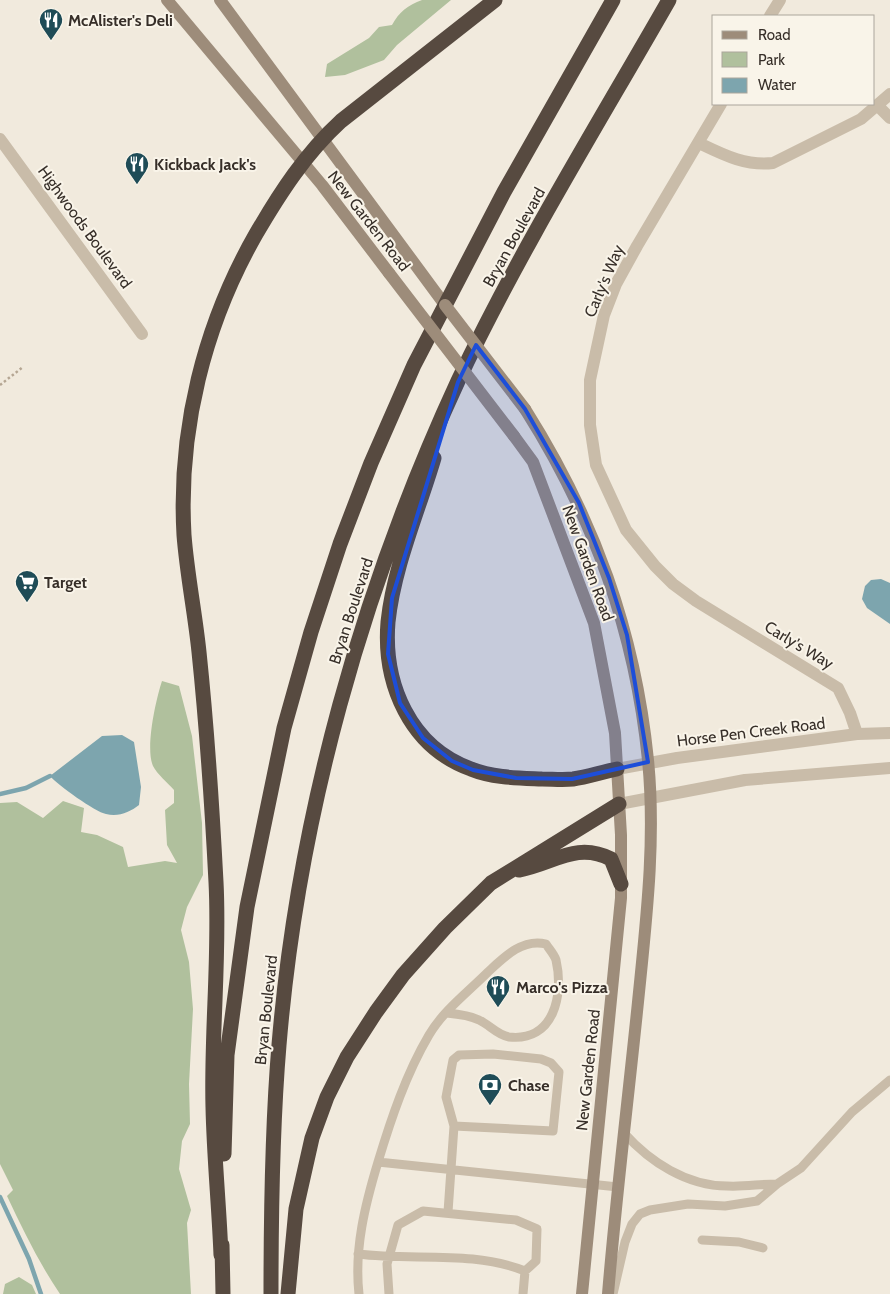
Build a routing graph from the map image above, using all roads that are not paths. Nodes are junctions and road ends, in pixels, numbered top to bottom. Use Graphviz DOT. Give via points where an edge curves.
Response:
graph roads {
  1 [pos="168,0"];
  2 [pos="220,0"];
  3 [pos="495,0"];
  4 [pos="613,0"];
  5 [pos="669,0"];
  6 [pos="780,0"];
  7 [pos="771,15"];
  8 [pos="890,94"];
  9 [pos="720,105"];
  10 [pos="878,106"];
  11 [pos="890,118"];
  12 [pos="0,139"];
  13 [pos="322,139"];
  14 [pos="699,143"];
  15 [pos="302,162"];
  16 [pos="142,334"];
  17 [pos="458,382"];
  18 [pos="890,732"];
  19 [pos="857,734"];
  20 [pos="648,762"];
  21 [pos="890,768"];
  22 [pos="617,769"];
  23 [pos="650,797"];
  24 [pos="620,804"];
  25 [pos="508,873"];
  26 [pos="621,884"];
  27 [pos="446,1012"];
  28 [pos="890,1080"];
  29 [pos="454,1126"];
  30 [pos="624,1133"];
  31 [pos="378,1162"];
  32 [pos="453,1169"];
  33 [pos="594,1184"];
  34 [pos="777,1184"];
  35 [pos="618,1187"];
  36 [pos="448,1212"];
  37 [pos="702,1240"];
  38 [pos="763,1248"];
  39 [pos="358,1254"];
  40 [pos="222,1255"];
  41 [pos="389,1258"];
  42 [pos="525,1271"];
  43 [pos="223,1294"];
  44 [pos="271,1294"];
  45 [pos="288,1294"];
  46 [pos="359,1294"];
  47 [pos="390,1294"];
  48 [pos="523,1294"];
  49 [pos="582,1294"];
  50 [pos="608,1294"];
  51 [pos="613,1294"];
  1 -- 15 [label="main road, New Garden Road"];
  2 -- 13 [label="main road, New Garden Road"];
  3 -- 13 [label="highway"];
  4 -- 40 [label="highway, Bryan Boulevard" via="504,192 414,366 371,463 340,544 312,632 284,728 247,907 227,1055"];
  5 -- 17 [label="highway, Bryan Boulevard" via="536,231"];
  6 -- 7 [label="street"];
  8 -- 10 [label="street"];
  9 -- 14 [label="street, Carly's Way"];
  10 -- 11 [label="street"];
  10 -- 14 [label="street" via="861,119 773,163 757,165 738,161"];
  12 -- 16 [label="street, Highwoods Boulevard"];
  13 -- 15 [label="highway"];
  13 -- 20 [label="main road, New Garden Road, bridge" via="525,409 554,455 579,503 609,578 628,644"];
  14 -- 19 [label="street, Carly's Way" via="637,246 604,314 590,380 590,424 596,465 626,530 655,566 696,601 838,688"];
  15 -- 22 [label="main road, New Garden Road, bridge" via="533,462 594,622 615,734"];
  15 -- 40 [label="highway" via="250,244 218,310 196,390 185,473 184,534 199,650 218,908 213,1106"];
  17 -- 22 [label="highway" via="392,598 388,654 400,703 410,723 423,738 452,761 472,770 516,778 572,779"];
  17 -- 44 [label="highway, Bryan Boulevard" via="420,470 373,596 331,737 314,814 298,901 279,1044 272,1153"];
  18 -- 19 [label="street, Horse Pen Creek Road"];
  19 -- 20 [label="street, Horse Pen Creek Road"];
  20 -- 22 [label="street, Horse Pen Creek Road"];
  20 -- 23 [label="main road, New Garden Road"];
  21 -- 23 [label="street" via="745,780"];
  22 -- 24 [label="main road, New Garden Road"];
  23 -- 24 [label="street"];
  23 -- 30 [label="main road, New Garden Road" via="645,936"];
  24 -- 25 [label="highway"];
  24 -- 26 [label="main road, New Garden Road"];
  25 -- 26 [label="highway" via="533,868 577,851 593,852 611,859"];
  25 -- 45 [label="highway" via="492,883 445,928 409,968 347,1057 312,1138 296,1209"];
  26 -- 33 [label="main road, New Garden Road"];
  27 -- 27 [label="lane" via="470,1016 506,1036 529,1036 540,1029 557,1007 556,958 546,944 536,941 525,944 499,962"];
  27 -- 31 [label="lane" via="429,1035 413,1068"];
  28 -- 34 [label="lane" via="852,1112 802,1168"];
  29 -- 29 [label="lane" via="446,1097 453,1060 459,1055 493,1054 541,1059 551,1063 559,1072 553,1132"];
  29 -- 32 [label="lane"];
  30 -- 34 [label="lane" via="651,1158 675,1174 726,1186"];
  30 -- 35 [label="main road, New Garden Road"];
  31 -- 32 [label="lane"];
  31 -- 39 [label="lane" via="365,1207"];
  32 -- 33 [label="lane"];
  32 -- 36 [label="lane"];
  33 -- 35 [label="lane"];
  33 -- 49 [label="main road, New Garden Road"];
  34 -- 51 [label="lane" via="757,1201 725,1206 688,1204 640,1214 625,1242"];
  35 -- 50 [label="main road, New Garden Road"];
  36 -- 41 [label="lane" via="423,1211 398,1224"];
  36 -- 42 [label="lane" via="516,1220 538,1229 536,1261"];
  37 -- 38 [label="lane" via="739,1242"];
  39 -- 41 [label="lane"];
  39 -- 46 [label="lane"];
  40 -- 43 [label="highway, Bryan Boulevard"];
  41 -- 42 [label="lane" via="441,1257 494,1262"];
  41 -- 47 [label="lane"];
  42 -- 48 [label="lane"];
}
